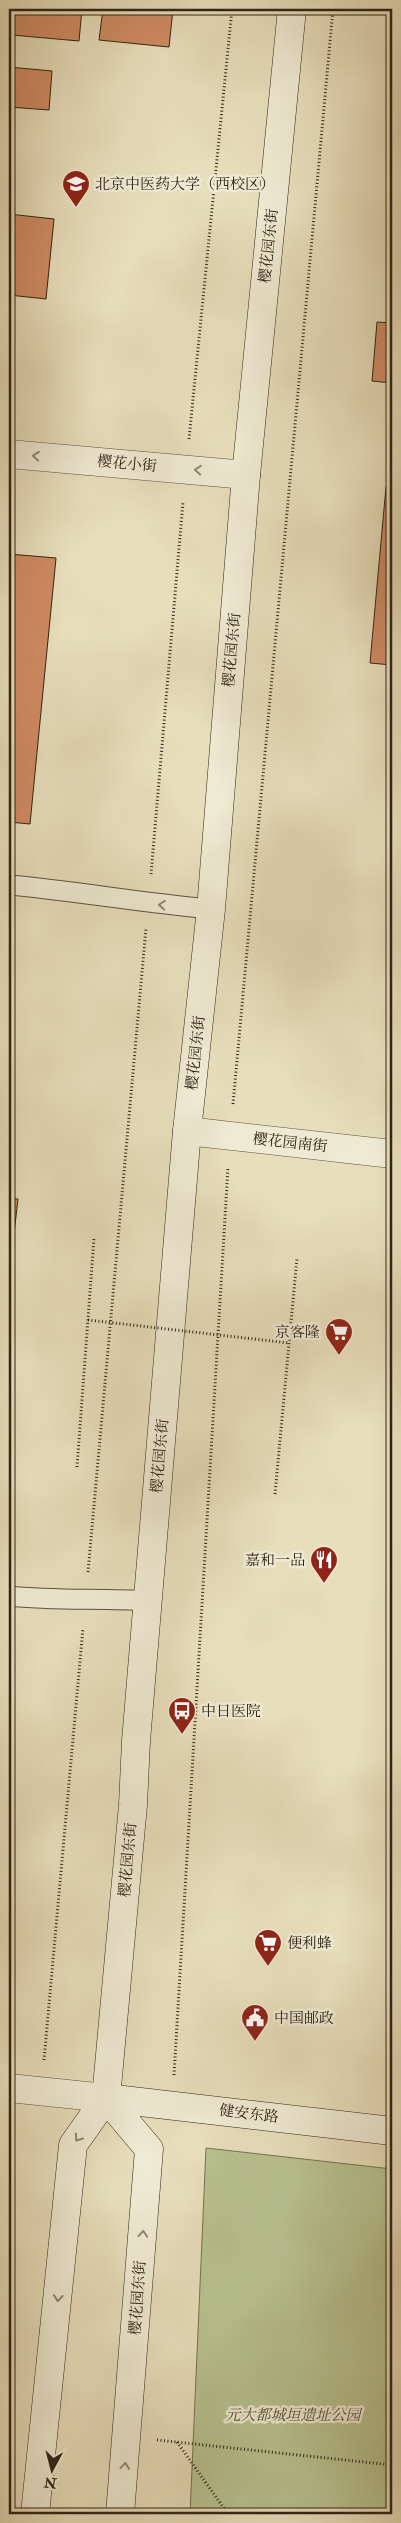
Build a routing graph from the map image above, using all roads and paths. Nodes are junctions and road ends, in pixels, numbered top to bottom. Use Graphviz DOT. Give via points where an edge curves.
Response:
graph roads {
  1 [pos="232,9"];
  2 [pos="292,9"];
  3 [pos="333,9"];
  4 [pos="9,454"];
  5 [pos="186,469"];
  6 [pos="246,475"];
  7 [pos="9,885"];
  8 [pos="148,904"];
  9 [pos="211,909"];
  10 [pos="188,1131"];
  11 [pos="230,1136"];
  12 [pos="392,1154"];
  13 [pos="94,1238"];
  14 [pos="297,1258"];
  15 [pos="88,1320"];
  16 [pos="289,1343"];
  17 [pos="77,1466"];
  18 [pos="275,1494"];
  19 [pos="9,1596"];
  20 [pos="86,1598"];
  21 [pos="148,1601"];
  22 [pos="9,2088"];
  23 [pos="41,2092"];
  24 [pos="106,2098"];
  25 [pos="172,2105"];
  26 [pos="392,2131"];
  27 [pos="127,2437"];
  28 [pos="177,2442"];
  29 [pos="392,2465"];
  30 [pos="35,2514"];
  31 [pos="120,2514"];
  32 [pos="228,2514"];
  1 -- 5 [label="path"];
  2 -- 6 [label="street, 樱花园东街"];
  3 -- 11 [label="path"];
  5 -- 4 [label="street, 樱花小街, one-way"];
  6 -- 5 [label="street, 樱花小街, one-way"];
  5 -- 8 [label="path"];
  6 -- 9 [label="street, 樱花园东街"];
  7 -- 8 [label="lane" via="60,889"];
  9 -- 8 [label="lane, one-way"];
  8 -- 20 [label="path"];
  9 -- 10 [label="street, 樱花园东街"];
  10 -- 11 [label="street, 樱花园南街"];
  10 -- 21 [label="street, 樱花园东街"];
  11 -- 12 [label="street, 樱花园南街"];
  11 -- 25 [label="path"];
  13 -- 15 [label="path"];
  14 -- 16 [label="path"];
  15 -- 16 [label="path, bridge"];
  15 -- 17 [label="path"];
  16 -- 18 [label="path"];
  19 -- 20 [label="lane"];
  20 -- 21 [label="lane"];
  20 -- 23 [label="path"];
  21 -- 24 [label="street, 樱花园东街"];
  22 -- 23 [label="street, 健安东路"];
  23 -- 24 [label="street, 健安东路"];
  24 -- 25 [label="street, 健安东路"];
  27 -- 24 [label="street, 樱花园东街, one-way" via="149,2149"];
  24 -- 30 [label="street, 樱花园东街, one-way" via="73,2145"];
  25 -- 26 [label="street, 健安东路"];
  27 -- 28 [label="path"];
  31 -- 27 [label="street, 樱花园东街, one-way"];
  28 -- 29 [label="path"];
  28 -- 32 [label="path"];
}
